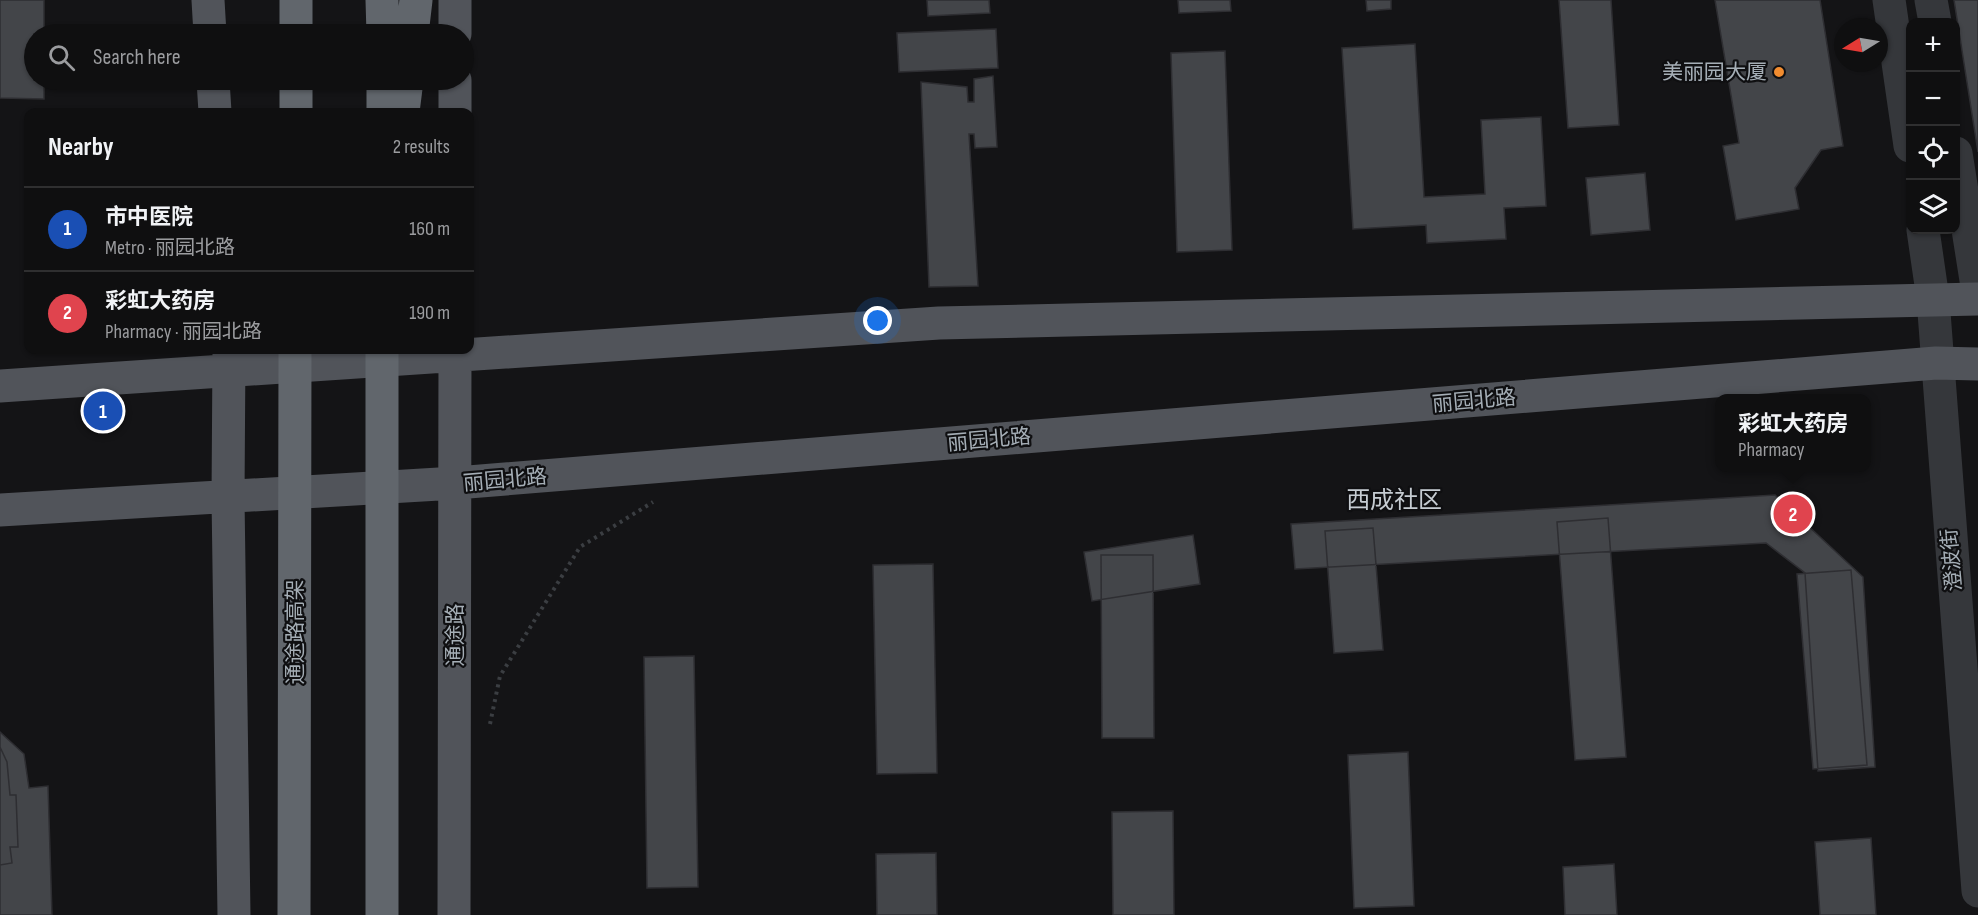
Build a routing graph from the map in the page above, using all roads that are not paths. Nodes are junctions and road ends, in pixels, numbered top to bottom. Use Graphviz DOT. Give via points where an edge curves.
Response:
graph roads {
  1 [pos="208,0"];
  2 [pos="296,0"];
  3 [pos="382,0"];
  4 [pos="416,0"];
  5 [pos="455,0"];
  6 [pos="1889,0"];
  7 [pos="1931,0"];
  8 [pos="1934,18"];
  9 [pos="209,24"];
  10 [pos="296,24"];
  11 [pos="383,24"];
  12 [pos="413,24"];
  13 [pos="455,24"];
  14 [pos="214,90"];
  15 [pos="296,90"];
  16 [pos="383,90"];
  17 [pos="405,90"];
  18 [pos="455,90"];
  19 [pos="215,108"];
  20 [pos="296,108"];
  21 [pos="383,108"];
  22 [pos="403,108"];
  23 [pos="455,108"];
  24 [pos="1908,126"];
  25 [pos="1960,178"];
  26 [pos="1924,234"];
  27 [pos="1978,292"];
  28 [pos="1933,299"];
  29 [pos="1978,299"];
  30 [pos="474,351"];
  31 [pos="295,354"];
  32 [pos="382,354"];
  33 [pos="399,354"];
  34 [pos="455,354"];
  35 [pos="230,360"];
  36 [pos="1936,363"];
  37 [pos="1978,364"];
  38 [pos="0,386"];
  39 [pos="456,483"];
  40 [pos="228,498"];
  41 [pos="0,510"];
  42 [pos="1978,891"];
  43 [pos="234,915"];
  44 [pos="294,915"];
  45 [pos="382,915"];
  46 [pos="454,915"];
  1 -- 9 [label="main road"];
  2 -- 10 [label="highway"];
  3 -- 11 [label="highway"];
  4 -- 12 [label="highway"];
  5 -- 13 [label="main road"];
  6 -- 24 [label="street"];
  7 -- 8 [label="street"];
  14 -- 19 [label="main road"];
  15 -- 20 [label="highway"];
  16 -- 21 [label="highway"];
  17 -- 22 [label="highway"];
  18 -- 23 [label="main road"];
  25 -- 27 [label="street"];
  26 -- 28 [label="street, 澄波街"];
  28 -- 29 [label="main road"];
  28 -- 30 [label="main road" via="939,323"];
  28 -- 36 [label="street, 澄波街"];
  31 -- 44 [label="highway, 通途路高架, bridge"];
  32 -- 45 [label="highway, bridge"];
  33 -- 35 [label="main road"];
  34 -- 39 [label="main road, 通途路"];
  35 -- 38 [label="main road"];
  35 -- 40 [label="main road"];
  36 -- 37 [label="main road, 丽园北路"];
  36 -- 39 [label="main road, 丽园北路"];
  36 -- 42 [label="street, 澄波街"];
  39 -- 40 [label="main road, 丽园北路"];
  39 -- 46 [label="main road, 通途路"];
  40 -- 41 [label="main road, 丽园北路"];
  40 -- 43 [label="main road"];
}
